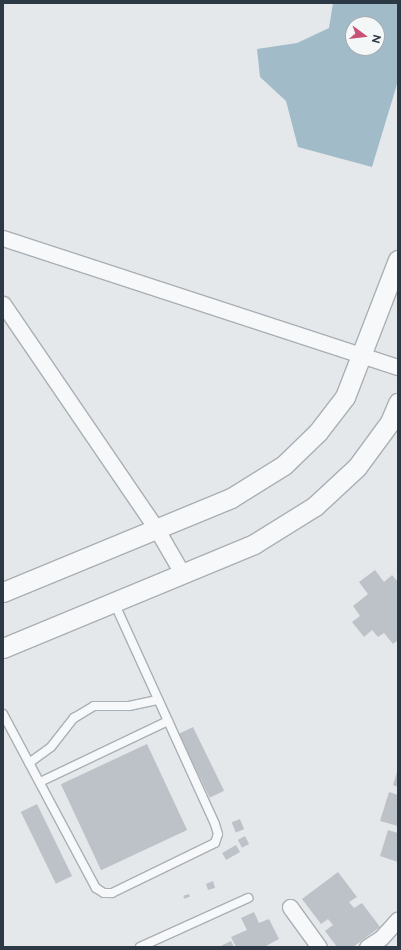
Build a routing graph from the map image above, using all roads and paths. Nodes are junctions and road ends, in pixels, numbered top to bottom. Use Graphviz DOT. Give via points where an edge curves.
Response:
graph roads {
  1 [pos="3,238"];
  2 [pos="398,260"];
  3 [pos="3,304"];
  4 [pos="362,355"];
  5 [pos="398,367"];
  6 [pos="398,403"];
  7 [pos="156,528"];
  8 [pos="182,573"];
  9 [pos="3,592"];
  10 [pos="114,602"];
  11 [pos="3,648"];
  12 [pos="158,700"];
  13 [pos="3,714"];
  14 [pos="168,721"];
  15 [pos="30,763"];
  16 [pos="40,782"];
  17 [pos="248,898"];
  18 [pos="290,907"];
  19 [pos="398,919"];
  20 [pos="140,947"];
  21 [pos="319,947"];
  22 [pos="367,947"];
  1 -- 4 [label="street"];
  2 -- 4 [label="street"];
  3 -- 7 [label="street"];
  4 -- 5 [label="street"];
  4 -- 7 [label="street" via="345,397 318,432 284,465 231,498"];
  6 -- 8 [label="street" via="390,422 357,467 316,506 254,544"];
  7 -- 8 [label="street"];
  7 -- 9 [label="street"];
  8 -- 10 [label="street"];
  10 -- 11 [label="street"];
  10 -- 12 [label="lane"];
  12 -- 14 [label="lane"];
  12 -- 15 [label="lane" via="128,706 94,706 74,718 51,747"];
  13 -- 15 [label="lane"];
  14 -- 16 [label="lane"];
  14 -- 16 [label="lane" via="218,834 215,843 119,890 104,893 96,888"];
  15 -- 16 [label="lane"];
  17 -- 20 [label="lane"];
  18 -- 21 [label="street"];
  19 -- 22 [label="street" via="381,938"];
}
